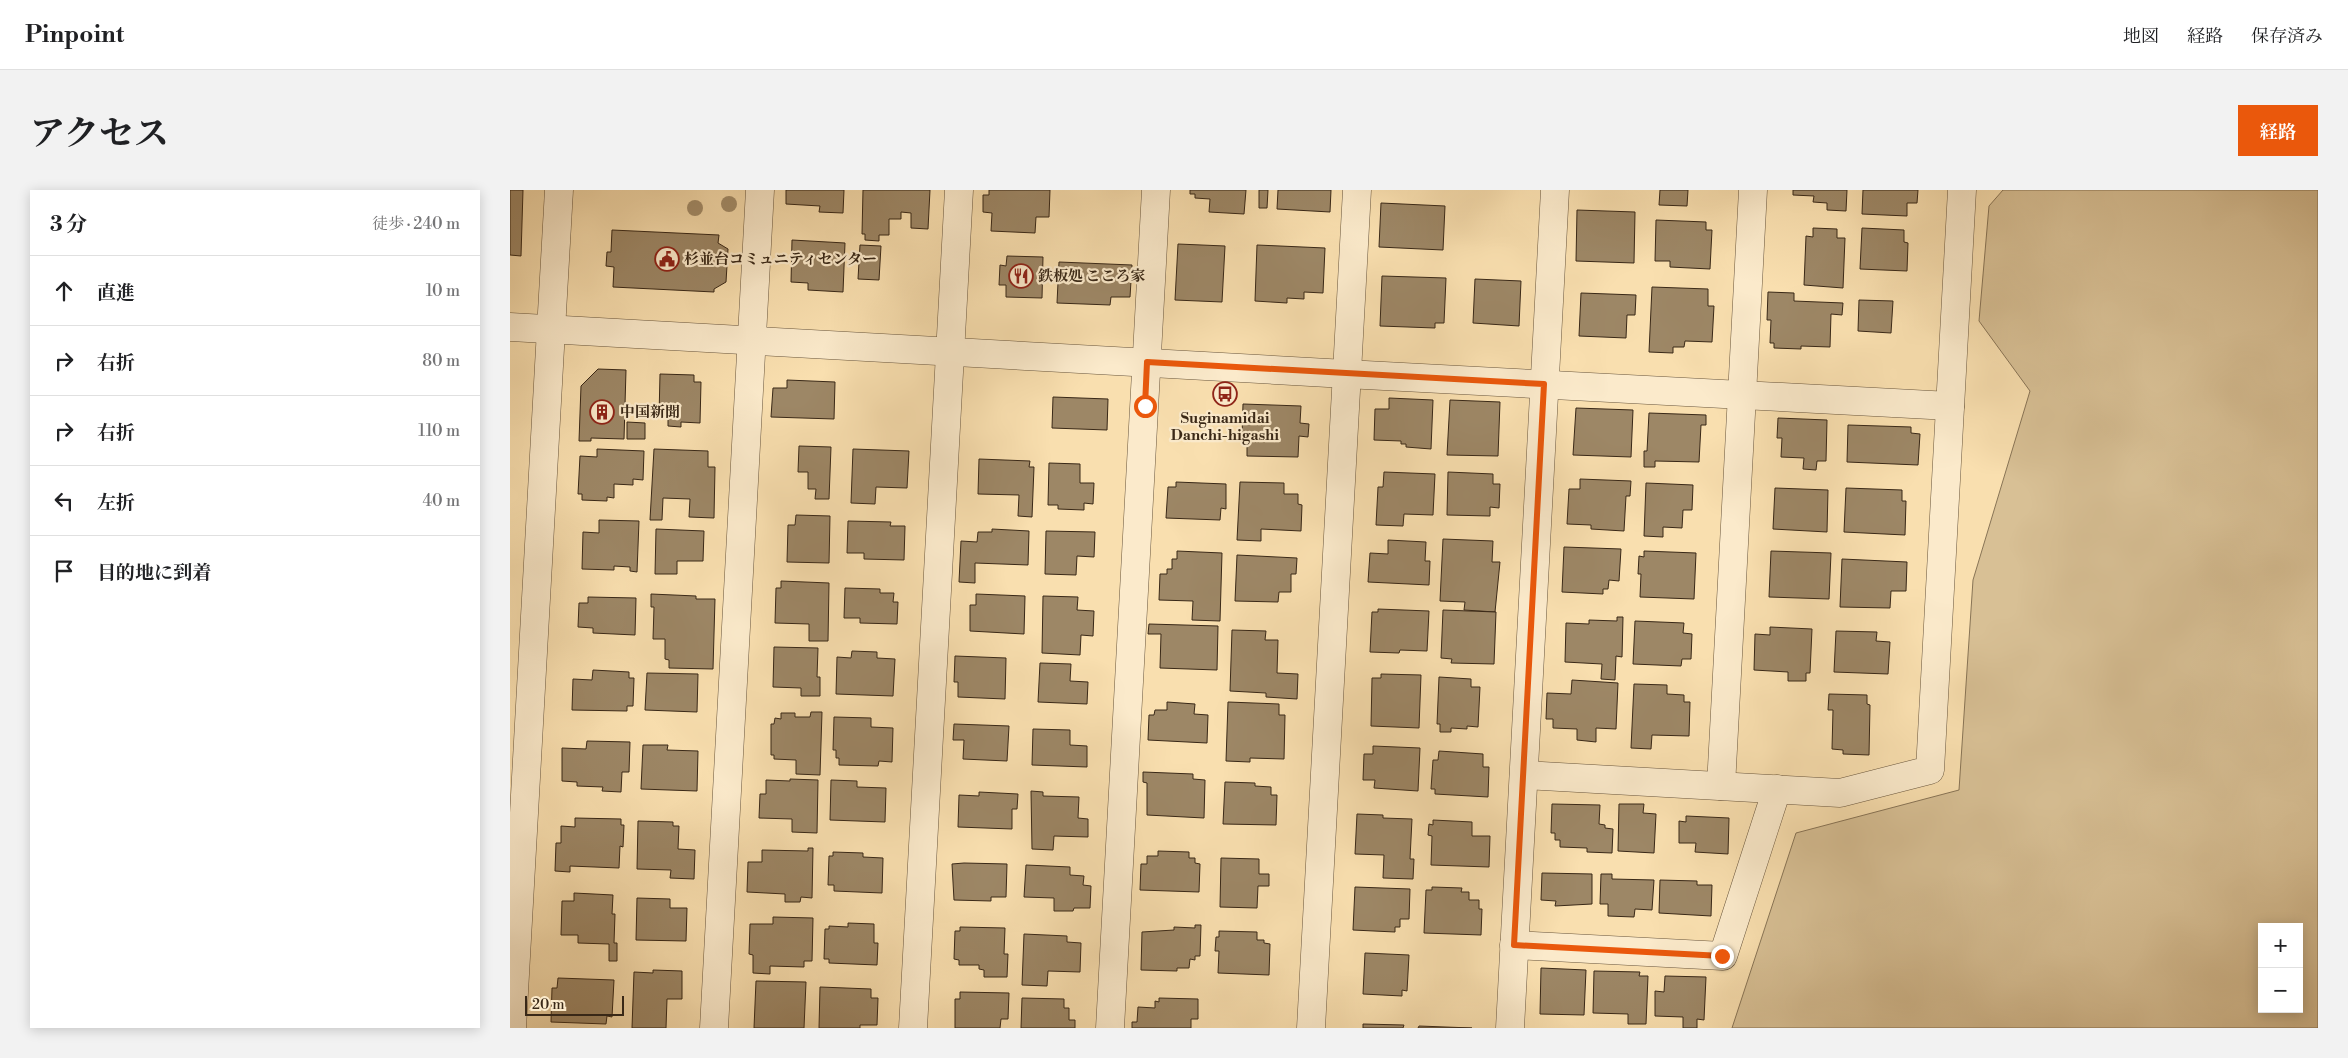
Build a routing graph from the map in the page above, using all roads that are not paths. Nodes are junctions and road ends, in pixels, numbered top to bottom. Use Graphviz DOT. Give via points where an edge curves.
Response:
graph roads {
  1 [pos="559,190"];
  2 [pos="760,190"];
  3 [pos="959,190"];
  4 [pos="1156,190"];
  5 [pos="1357,190"];
  6 [pos="1555,190"];
  7 [pos="1754,190"];
  8 [pos="1962,190"];
  9 [pos="510,327"];
  10 [pos="552,330"];
  11 [pos="752,341"];
  12 [pos="950,352"];
  13 [pos="1147,362"];
  14 [pos="1346,374"];
  15 [pos="1544,384"];
  16 [pos="1742,394"];
  17 [pos="1950,406"];
  18 [pos="1524,775"];
  19 [pos="1721,786"];
  20 [pos="1777,790"];
  21 [pos="1514,945"];
  22 [pos="512,1028"];
  23 [pos="714,1028"];
  24 [pos="913,1028"];
  25 [pos="1110,1028"];
  26 [pos="1311,1028"];
  27 [pos="1510,1028"];
  1 -- 10 [label="street"];
  2 -- 11 [label="street"];
  3 -- 12 [label="street"];
  4 -- 13 [label="street"];
  5 -- 14 [label="street"];
  6 -- 15 [label="street"];
  7 -- 16 [label="street"];
  8 -- 17 [label="street"];
  9 -- 10 [label="street"];
  10 -- 11 [label="street"];
  10 -- 22 [label="street"];
  11 -- 12 [label="street"];
  11 -- 23 [label="street"];
  12 -- 13 [label="street"];
  12 -- 24 [label="street"];
  13 -- 14 [label="street"];
  13 -- 25 [label="street"];
  14 -- 15 [label="street"];
  14 -- 26 [label="street"];
  15 -- 16 [label="street"];
  15 -- 18 [label="street"];
  16 -- 17 [label="street"];
  16 -- 19 [label="street"];
  17 -- 20 [label="street" via="1930,770 1840,793"];
  18 -- 19 [label="street"];
  18 -- 21 [label="street"];
  19 -- 20 [label="street"];
  20 -- 21 [label="street" via="1722,956"];
  21 -- 27 [label="street"];
}
